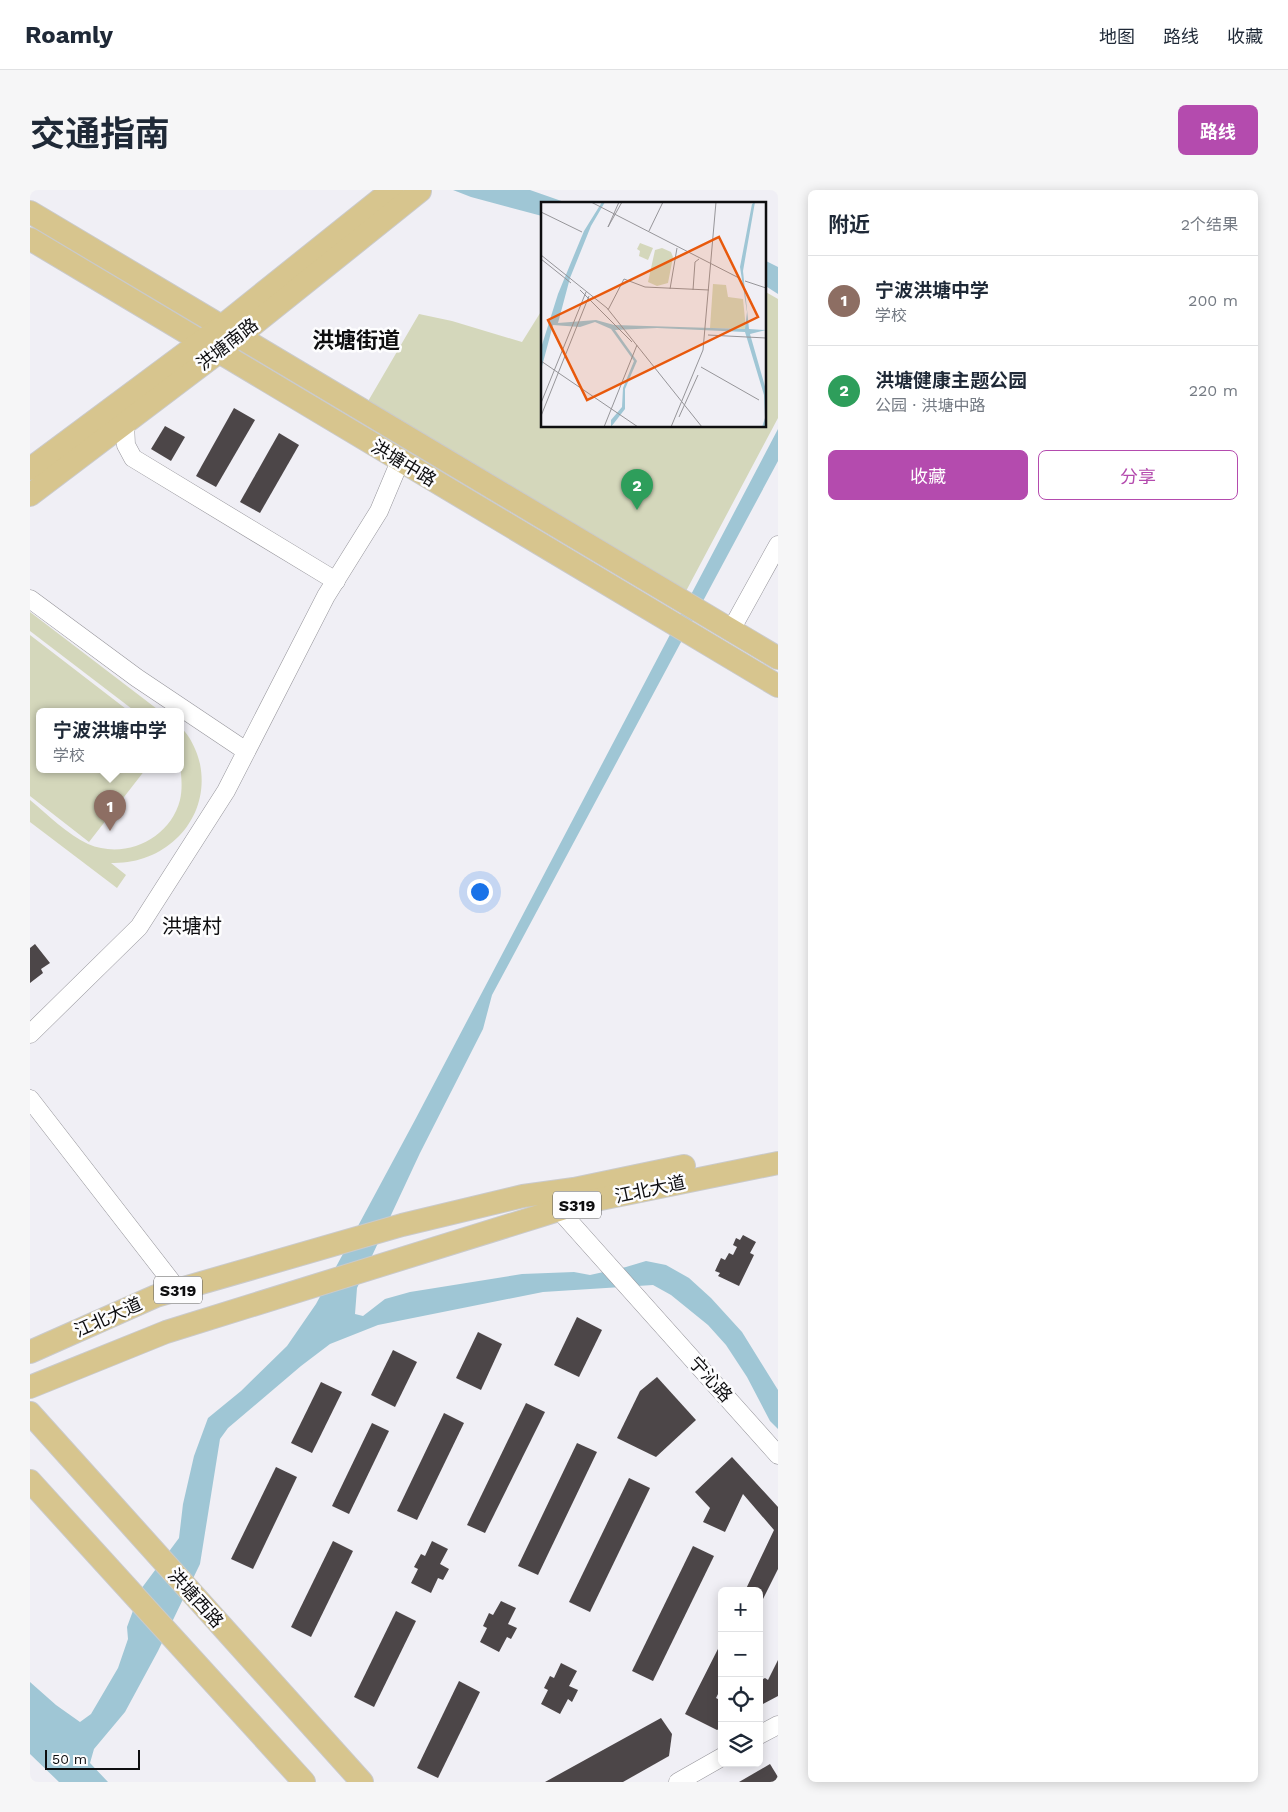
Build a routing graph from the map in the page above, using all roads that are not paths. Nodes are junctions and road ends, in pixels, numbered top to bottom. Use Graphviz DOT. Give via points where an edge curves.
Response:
graph roads {
  1 [pos="392,190"];
  2 [pos="420,190"];
  3 [pos="30,212"];
  4 [pos="30,239"];
  5 [pos="230,331"];
  6 [pos="210,346"];
  7 [pos="126,422"];
  8 [pos="400,461"];
  9 [pos="30,469"];
  10 [pos="30,495"];
  11 [pos="778,546"];
  12 [pos="336,581"];
  13 [pos="30,598"];
  14 [pos="731,630"];
  15 [pos="778,658"];
  16 [pos="778,686"];
  17 [pos="181,708"];
  18 [pos="184,710"];
  19 [pos="246,752"];
  20 [pos="30,1034"];
  21 [pos="30,1099"];
  22 [pos="778,1147"];
  23 [pos="778,1162"];
  24 [pos="542,1192"];
  25 [pos="560,1210"];
  26 [pos="178,1290"];
  27 [pos="30,1352"];
  28 [pos="30,1387"];
  29 [pos="30,1413"];
  30 [pos="778,1455"];
  31 [pos="30,1481"];
  32 [pos="778,1725"];
  33 [pos="763,1734"];
  34 [pos="718,1759"];
  35 [pos="304,1782"];
  36 [pos="362,1782"];
  37 [pos="678,1782"];
  1 -- 5 [label="main road, 洪塘南路"];
  2 -- 5 [label="main road, 洪塘南路"];
  3 -- 5 [label="main road, 洪塘中路"];
  4 -- 6 [label="main road, 洪塘中路"];
  5 -- 6 [label="main road, 洪塘南路"];
  5 -- 14 [label="main road, 洪塘中路"];
  6 -- 7 [label="main road, 洪塘南路"];
  6 -- 8 [label="main road, 洪塘中路"];
  6 -- 9 [label="main road, 洪塘南路"];
  7 -- 10 [label="main road, 洪塘南路"];
  7 -- 12 [label="street" via="126,445 133,458"];
  8 -- 12 [label="street" via="379,511"];
  8 -- 16 [label="main road, 洪塘中路"];
  11 -- 14 [label="street"];
  12 -- 19 [label="street"];
  13 -- 17 [label="street"];
  14 -- 15 [label="main road, 洪塘中路"];
  18 -- 19 [label="street"];
  19 -- 20 [label="street" via="226,791 139,927"];
  21 -- 26 [label="street"];
  22 -- 24 [label="main road, 江北大道 / S319" via="574,1189"];
  23 -- 25 [label="main road, 江北大道 / S319"];
  24 -- 25 [label="street, 宁沁路"];
  24 -- 26 [label="main road, 江北大道 / S319" via="402,1225"];
  25 -- 28 [label="main road, 江北大道 / S319" via="166,1332"];
  25 -- 30 [label="street, 宁沁路"];
  26 -- 27 [label="main road, 江北大道 / S319" via="156,1296"];
  29 -- 36 [label="main road, 洪塘西路"];
  31 -- 35 [label="main road"];
  32 -- 33 [label="street"];
  34 -- 37 [label="street"];
}
